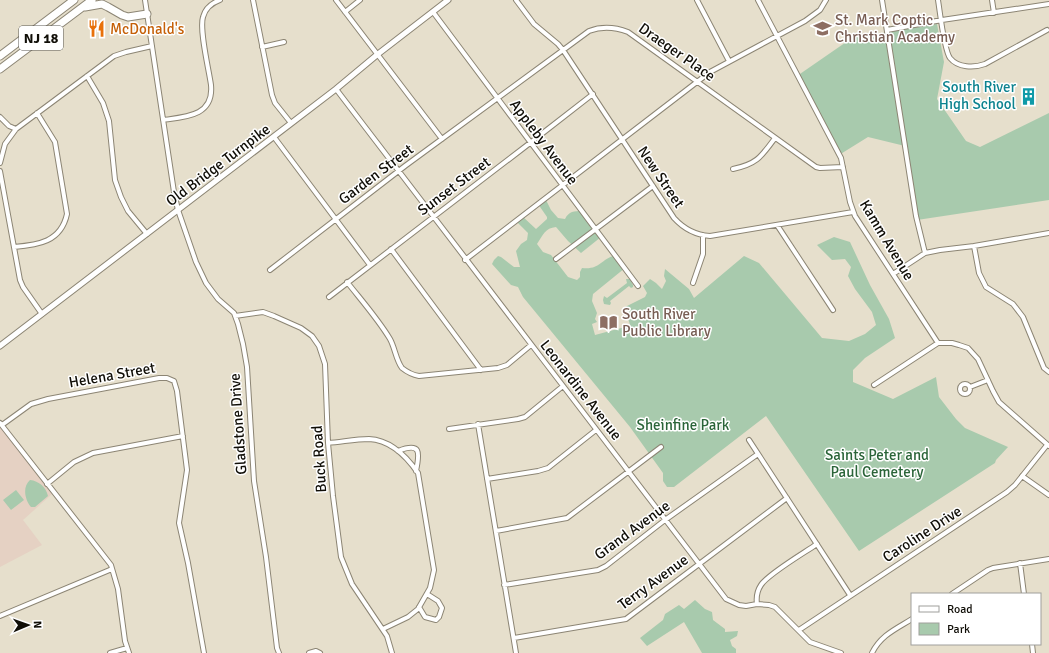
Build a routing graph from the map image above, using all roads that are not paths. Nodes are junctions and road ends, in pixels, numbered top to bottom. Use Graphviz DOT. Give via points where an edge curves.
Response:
graph roads {
  1 [pos="74,0"];
  2 [pos="92,0"];
  3 [pos="145,0"];
  4 [pos="220,0"];
  5 [pos="253,0"];
  6 [pos="336,0"];
  7 [pos="360,0"];
  8 [pos="448,0"];
  9 [pos="516,0"];
  10 [pos="697,0"];
  11 [pos="758,0"];
  12 [pos="826,0"];
  13 [pos="882,0"];
  14 [pos="938,0"];
  15 [pos="992,0"];
  16 [pos="1049,4"];
  17 [pos="83,7"];
  18 [pos="345,12"];
  19 [pos="432,12"];
  20 [pos="994,13"];
  21 [pos="147,14"];
  22 [pos="942,20"];
  23 [pos="887,30"];
  24 [pos="1047,30"];
  25 [pos="776,36"];
  26 [pos="284,42"];
  27 [pos="152,46"];
  28 [pos="262,47"];
  29 [pos="563,50"];
  30 [pos="378,54"];
  31 [pos="0,56"];
  32 [pos="729,61"];
  33 [pos="0,69"];
  34 [pos="87,76"];
  35 [pos="698,82"];
  36 [pos="336,89"];
  37 [pos="593,94"];
  38 [pos="497,99"];
  39 [pos="37,113"];
  40 [pos="0,117"];
  41 [pos="163,120"];
  42 [pos="291,123"];
  43 [pos="16,129"];
  44 [pos="274,137"];
  45 [pos="775,138"];
  46 [pos="442,139"];
  47 [pos="622,139"];
  48 [pos="530,143"];
  49 [pos="0,163"];
  50 [pos="843,167"];
  51 [pos="733,169"];
  52 [pos="0,171"];
  53 [pos="398,172"];
  54 [pos="562,185"];
  55 [pos="653,186"];
  56 [pos="178,210"];
  57 [pos="853,212"];
  58 [pos="433,217"];
  59 [pos="335,220"];
  60 [pos="777,225"];
  61 [pos="596,229"];
  62 [pos="1049,233"];
  63 [pos="147,234"];
  64 [pos="703,235"];
  65 [pos="974,246"];
  66 [pos="14,247"];
  67 [pos="391,249"];
  68 [pos="925,253"];
  69 [pos="556,259"];
  70 [pos="466,260"];
  71 [pos="370,265"];
  72 [pos="270,270"];
  73 [pos="893,274"];
  74 [pos="347,282"];
  75 [pos="694,283"];
  76 [pos="638,286"];
  77 [pos="329,297"];
  78 [pos="833,310"];
  79 [pos="42,314"];
  80 [pos="235,316"];
  81 [pos="938,343"];
  82 [pos="531,345"];
  83 [pos="0,346"];
  84 [pos="481,370"];
  85 [pos="1049,372"];
  86 [pos="988,380"];
  87 [pos="874,385"];
  88 [pos="563,386"];
  89 [pos="970,387"];
  90 [pos="1,424"];
  91 [pos="478,424"];
  92 [pos="449,429"];
  93 [pos="596,430"];
  94 [pos="183,436"];
  95 [pos="749,440"];
  96 [pos="328,443"];
  97 [pos="1048,446"];
  98 [pos="661,447"];
  99 [pos="398,451"];
  100 [pos="758,454"];
  101 [pos="416,471"];
  102 [pos="628,472"];
  103 [pos="1022,476"];
  104 [pos="487,479"];
  105 [pos="47,484"];
  106 [pos="1049,495"];
  107 [pos="787,498"];
  108 [pos="665,520"];
  109 [pos="496,532"];
  110 [pos="817,544"];
  111 [pos="1049,559"];
  112 [pos="1020,563"];
  113 [pos="698,564"];
  114 [pos="112,569"];
  115 [pos="504,585"];
  116 [pos="954,593"];
  117 [pos="1024,593"];
  118 [pos="427,594"];
  119 [pos="850,595"];
  120 [pos="757,604"];
  121 [pos="419,607"];
  122 [pos="0,616"];
  123 [pos="911,620"];
  124 [pos="383,629"];
  125 [pos="799,630"];
  126 [pos="514,638"];
  127 [pos="128,648"];
  128 [pos="110,653"];
  129 [pos="129,653"];
  130 [pos="204,653"];
  131 [pos="279,653"];
  132 [pos="309,653"];
  133 [pos="320,653"];
  134 [pos="392,653"];
  135 [pos="516,653"];
  136 [pos="841,653"];
  137 [pos="872,653"];
  1 -- 31 [label="highway, NJ 18"];
  2 -- 17 [label="highway, NJ 18"];
  3 -- 21 [label="street, Gladstone Drive"];
  4 -- 41 [label="street" via="207,9 202,18 212,90 210,100 204,109 194,115"];
  5 -- 28 [label="street"];
  6 -- 18 [label="street"];
  7 -- 18 [label="street"];
  8 -- 19 [label="street, Old Bridge Turnpike"];
  9 -- 29 [label="street, New Street" via="534,24"];
  10 -- 32 [label="street"];
  11 -- 25 [label="street, Kamm Avenue"];
  12 -- 25 [label="street" via="820,10 812,16"];
  13 -- 23 [label="street"];
  14 -- 22 [label="street"];
  15 -- 20 [label="street"];
  16 -- 20 [label="street"];
  17 -- 21 [label="highway" via="102,4 122,16"];
  17 -- 33 [label="highway, NJ 18"];
  18 -- 30 [label="street"];
  19 -- 30 [label="street, Old Bridge Turnpike"];
  19 -- 38 [label="street, Appleby Avenue"];
  20 -- 22 [label="street"];
  21 -- 27 [label="street, Gladstone Drive"];
  22 -- 23 [label="street"];
  22 -- 24 [label="street" via="950,58 972,67 985,64"];
  23 -- 68 [label="street" via="916,216"];
  25 -- 32 [label="street"];
  25 -- 50 [label="street, Kamm Avenue" via="841,158"];
  26 -- 28 [label="street"];
  27 -- 34 [label="street" via="114,56"];
  27 -- 41 [label="street, Gladstone Drive"];
  28 -- 42 [label="street" via="275,103"];
  29 -- 35 [label="street, Draeger Place" via="589,31 615,28 628,32"];
  29 -- 37 [label="street, New Street"];
  29 -- 38 [label="street, Draeger Place"];
  30 -- 36 [label="street, Old Bridge Turnpike"];
  30 -- 46 [label="street"];
  32 -- 35 [label="street"];
  34 -- 39 [label="street"];
  34 -- 63 [label="street" via="103,103 109,121 116,180 121,197 128,211"];
  35 -- 45 [label="street, Draeger Place"];
  35 -- 47 [label="street"];
  36 -- 42 [label="street, Old Bridge Turnpike"];
  36 -- 53 [label="street, Leonardine Avenue"];
  37 -- 47 [label="street, New Street"];
  37 -- 48 [label="street, Sunset Street"];
  38 -- 46 [label="street, Garden Street"];
  38 -- 48 [label="street, Appleby Avenue"];
  39 -- 43 [label="street"];
  39 -- 66 [label="street" via="55,142 67,214 65,222 53,238 34,245"];
  40 -- 43 [label="street"];
  41 -- 56 [label="street, Gladstone Drive"];
  42 -- 44 [label="street, Old Bridge Turnpike"];
  43 -- 49 [label="street" via="5,144"];
  44 -- 56 [label="street, Old Bridge Turnpike"];
  44 -- 59 [label="street"];
  45 -- 50 [label="street, Draeger Place" via="816,167"];
  45 -- 51 [label="street" via="762,156 752,164"];
  46 -- 53 [label="street, Garden Street"];
  47 -- 54 [label="street"];
  47 -- 55 [label="street, New Street"];
  48 -- 54 [label="street, Appleby Avenue"];
  48 -- 58 [label="street, Sunset Street"];
  50 -- 57 [label="street, Kamm Avenue"];
  52 -- 66 [label="street"];
  53 -- 58 [label="street, Leonardine Avenue"];
  53 -- 59 [label="street, Garden Street"];
  54 -- 61 [label="street, Appleby Avenue"];
  54 -- 70 [label="street"];
  55 -- 61 [label="street"];
  55 -- 64 [label="street, New Street" via="679,223 692,232"];
  56 -- 63 [label="street, Old Bridge Turnpike"];
  56 -- 80 [label="street, Gladstone Drive" via="206,283"];
  57 -- 60 [label="street, New Street"];
  57 -- 73 [label="street, Kamm Avenue"];
  58 -- 67 [label="street, Sunset Street"];
  58 -- 70 [label="street, Leonardine Avenue"];
  59 -- 71 [label="street"];
  59 -- 72 [label="street, Garden Street"];
  60 -- 64 [label="street, New Street"];
  60 -- 78 [label="street"];
  61 -- 69 [label="street"];
  61 -- 76 [label="street, Appleby Avenue"];
  62 -- 65 [label="street"];
  63 -- 79 [label="street, Old Bridge Turnpike"];
  64 -- 75 [label="street" via="703,254"];
  65 -- 68 [label="street"];
  65 -- 85 [label="street" via="979,273 986,287 1013,304 1023,317 1044,368"];
  66 -- 79 [label="street" via="20,280"];
  67 -- 71 [label="street, Sunset Street"];
  67 -- 84 [label="street"];
  68 -- 73 [label="street"];
  70 -- 82 [label="street, Leonardine Avenue"];
  71 -- 74 [label="street, Sunset Street"];
  73 -- 81 [label="street, Kamm Avenue"];
  74 -- 77 [label="street, Sunset Street"];
  74 -- 84 [label="street" via="391,340 403,368 411,374 418,376"];
  79 -- 83 [label="street, Old Bridge Turnpike"];
  80 -- 96 [label="street, Buck Road" via="262,312 301,328 316,341 325,364"];
  80 -- 131 [label="street, Gladstone Drive" via="243,344 254,481"];
  81 -- 86 [label="street" via="952,343 968,348 978,359"];
  81 -- 87 [label="street"];
  82 -- 84 [label="street" via="507,365"];
  82 -- 88 [label="street, Leonardine Avenue"];
  86 -- 89 [label="street"];
  86 -- 97 [label="street" via="1000,402"];
  88 -- 91 [label="street" via="525,417"];
  88 -- 93 [label="street, Leonardine Avenue"];
  90 -- 94 [label="street, Helena Street" via="31,404 48,399 167,378 174,381 177,390"];
  90 -- 105 [label="street"];
  91 -- 92 [label="street"];
  91 -- 104 [label="street"];
  93 -- 102 [label="street, Leonardine Avenue"];
  93 -- 104 [label="street" via="548,468"];
  94 -- 105 [label="street" via="88,455 74,462"];
  94 -- 130 [label="street, Helena Street" via="187,470 179,523"];
  95 -- 100 [label="street"];
  96 -- 99 [label="street" via="370,439 385,443"];
  96 -- 124 [label="street, Buck Road" via="341,557 352,584"];
  97 -- 103 [label="street, Caroline Drive"];
  98 -- 102 [label="street"];
  99 -- 101 [label="street"];
  99 -- 101 [label="street" via="408,447 417,449 419,456"];
  100 -- 107 [label="street"];
  100 -- 108 [label="street, Grand Avenue"];
  101 -- 118 [label="street" via="422,492 434,570"];
  102 -- 108 [label="street, Leonardine Avenue"];
  102 -- 109 [label="street" via="567,518"];
  103 -- 106 [label="street"];
  103 -- 119 [label="street, Caroline Drive" via="1007,492"];
  104 -- 109 [label="street"];
  105 -- 114 [label="street"];
  107 -- 110 [label="street"];
  107 -- 113 [label="street, Terry Avenue"];
  108 -- 113 [label="street, Leonardine Avenue"];
  108 -- 115 [label="street, Grand Avenue" via="598,570"];
  109 -- 115 [label="street"];
  110 -- 119 [label="street"];
  110 -- 120 [label="street" via="769,577 757,592"];
  111 -- 112 [label="street"];
  112 -- 116 [label="street" via="988,570"];
  112 -- 117 [label="street"];
  113 -- 120 [label="street, Leonardine Avenue" via="726,599 739,605"];
  113 -- 126 [label="street, Terry Avenue" via="626,619"];
  114 -- 122 [label="street"];
  114 -- 127 [label="street"];
  115 -- 126 [label="street"];
  118 -- 121 [label="street"];
  118 -- 121 [label="street" via="438,601 442,608 439,617 436,620 425,617"];
  119 -- 125 [label="street, Caroline Drive"];
  120 -- 125 [label="street, Leonardine Avenue" via="775,607"];
  121 -- 124 [label="street" via="408,617"];
  123 -- 137 [label="street" via="882,638"];
  124 -- 134 [label="street, Buck Road"];
  125 -- 136 [label="street, Leonardine Avenue" via="810,642"];
  126 -- 135 [label="street"];
  127 -- 128 [label="street"];
  127 -- 129 [label="street"];
  132 -- 133 [label="street"];
}
